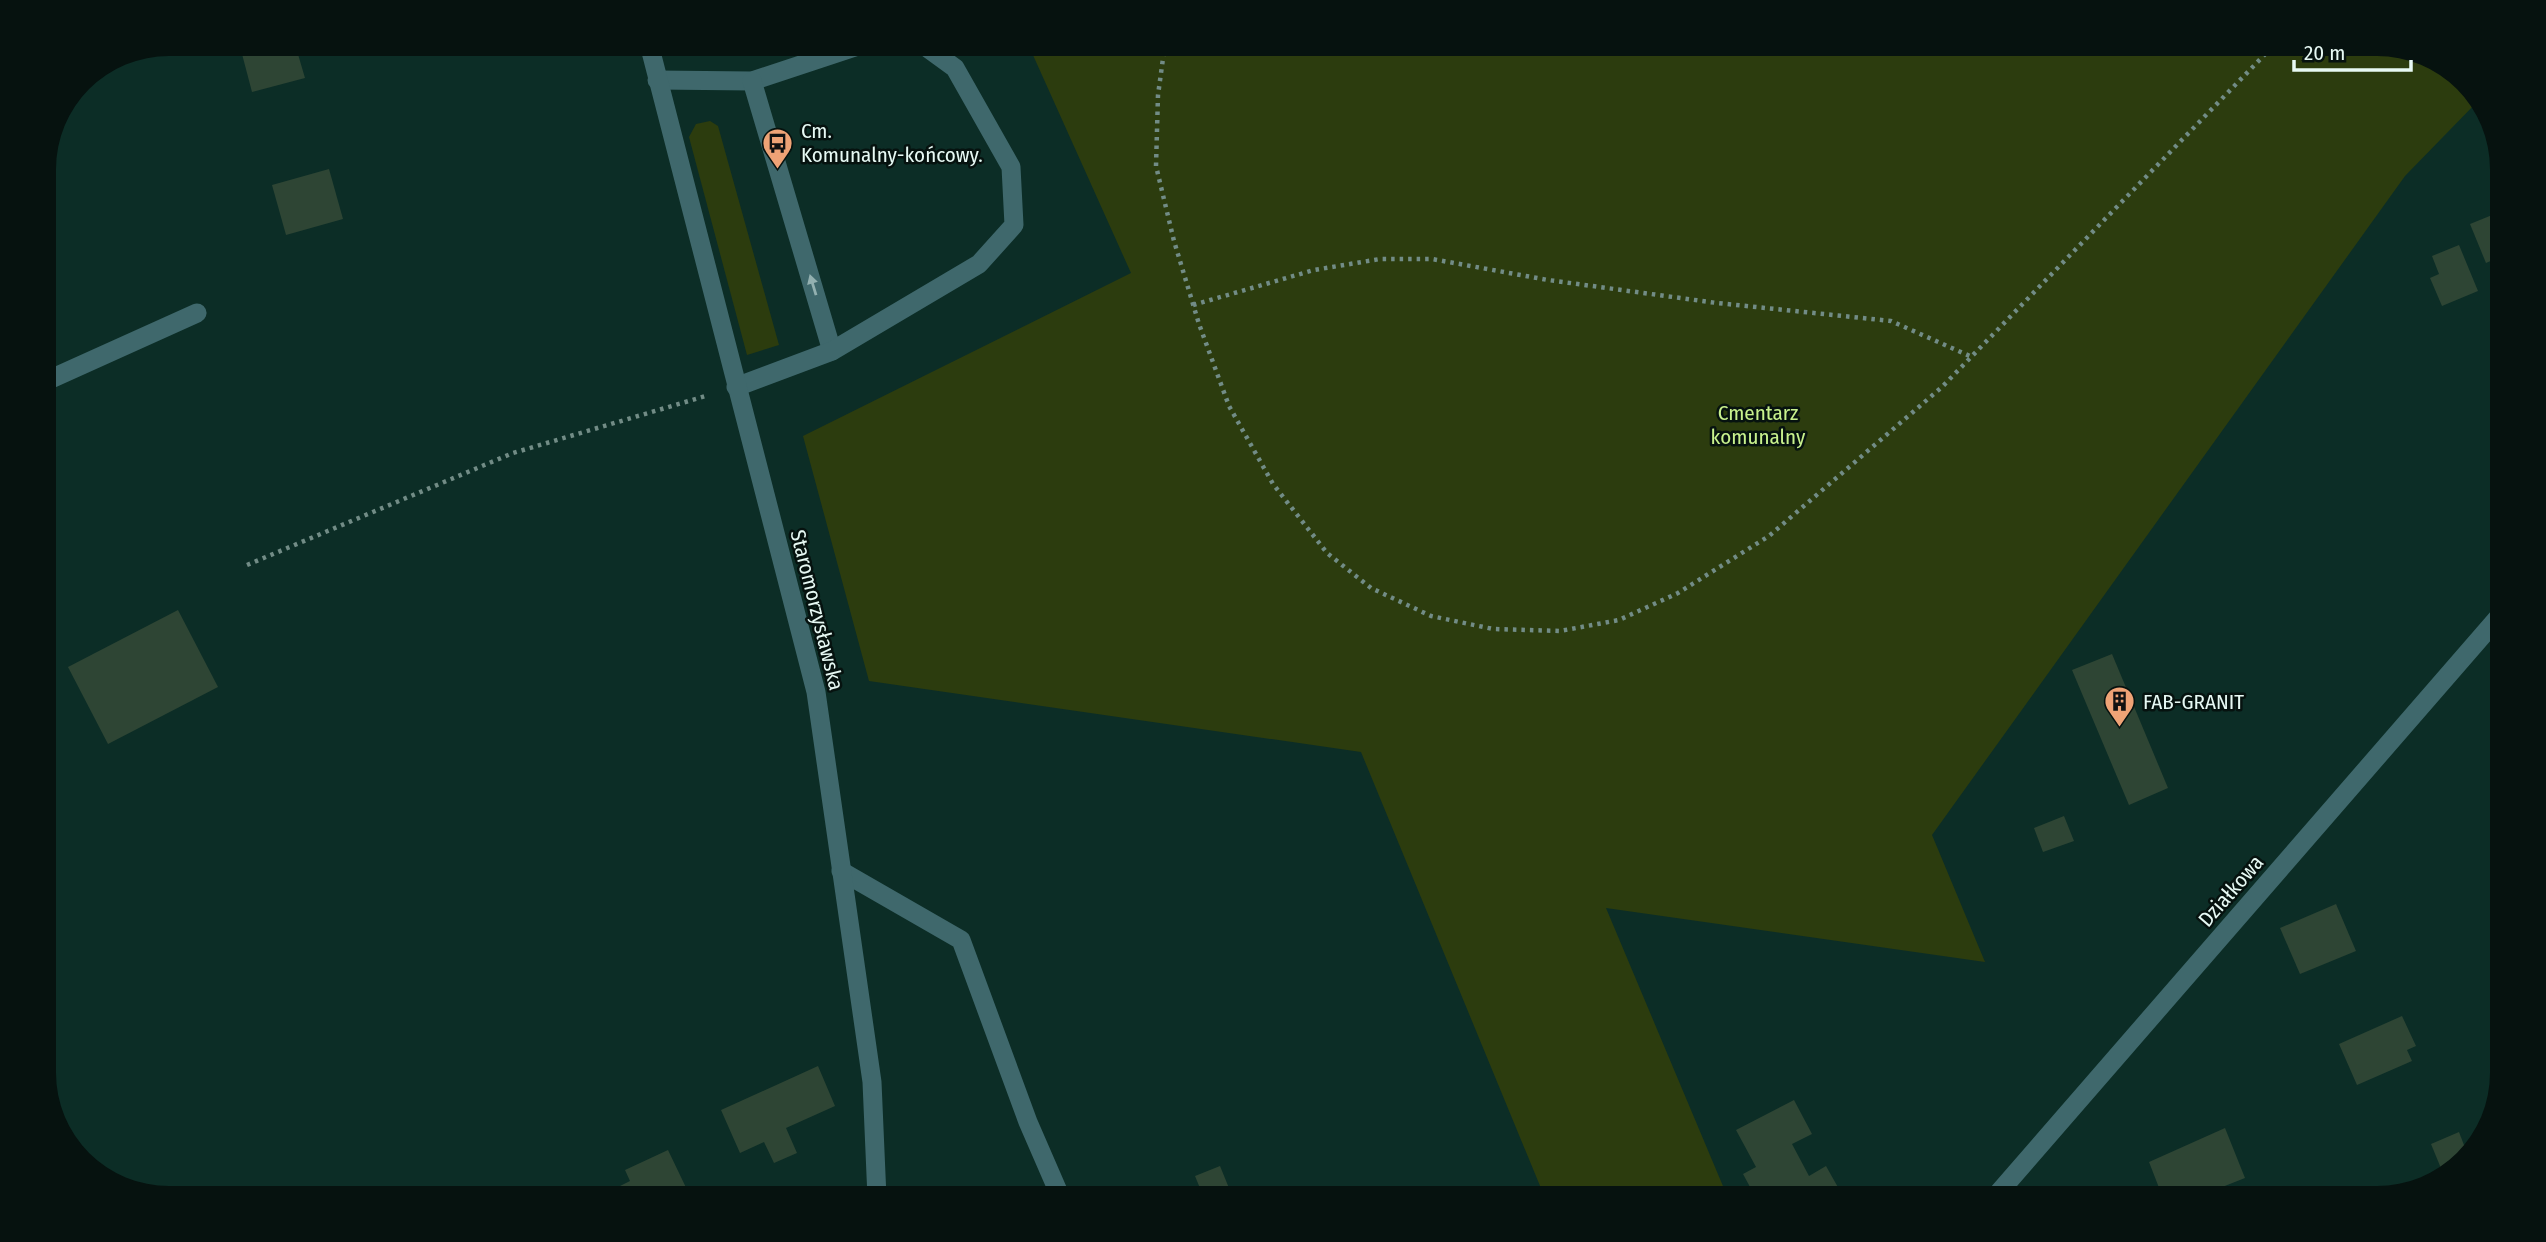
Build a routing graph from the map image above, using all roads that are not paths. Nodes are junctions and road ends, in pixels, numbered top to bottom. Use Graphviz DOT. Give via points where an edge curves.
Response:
graph roads {
  1 [pos="652,56"];
  2 [pos="828,56"];
  3 [pos="939,56"];
  4 [pos="657,80"];
  5 [pos="752,81"];
  6 [pos="197,313"];
  7 [pos="832,351"];
  8 [pos="56,377"];
  9 [pos="736,387"];
  10 [pos="2490,627"];
  11 [pos="841,871"];
  12 [pos="877,1186"];
  13 [pos="1056,1186"];
  14 [pos="2004,1186"];
  1 -- 4 [label="street, Staromorzysławska"];
  2 -- 5 [label="street"];
  3 -- 7 [label="street" via="956,68 1011,167 1014,225 979,264"];
  4 -- 5 [label="street"];
  4 -- 9 [label="street, Staromorzysławska"];
  7 -- 5 [label="street, one-way"];
  6 -- 8 [label="street"];
  7 -- 9 [label="street"];
  9 -- 11 [label="street, Staromorzysławska" via="816,692"];
  10 -- 14 [label="street, Działkowa"];
  11 -- 12 [label="street, Staromorzysławska" via="873,1082"];
  11 -- 13 [label="street" via="961,940"];
}
